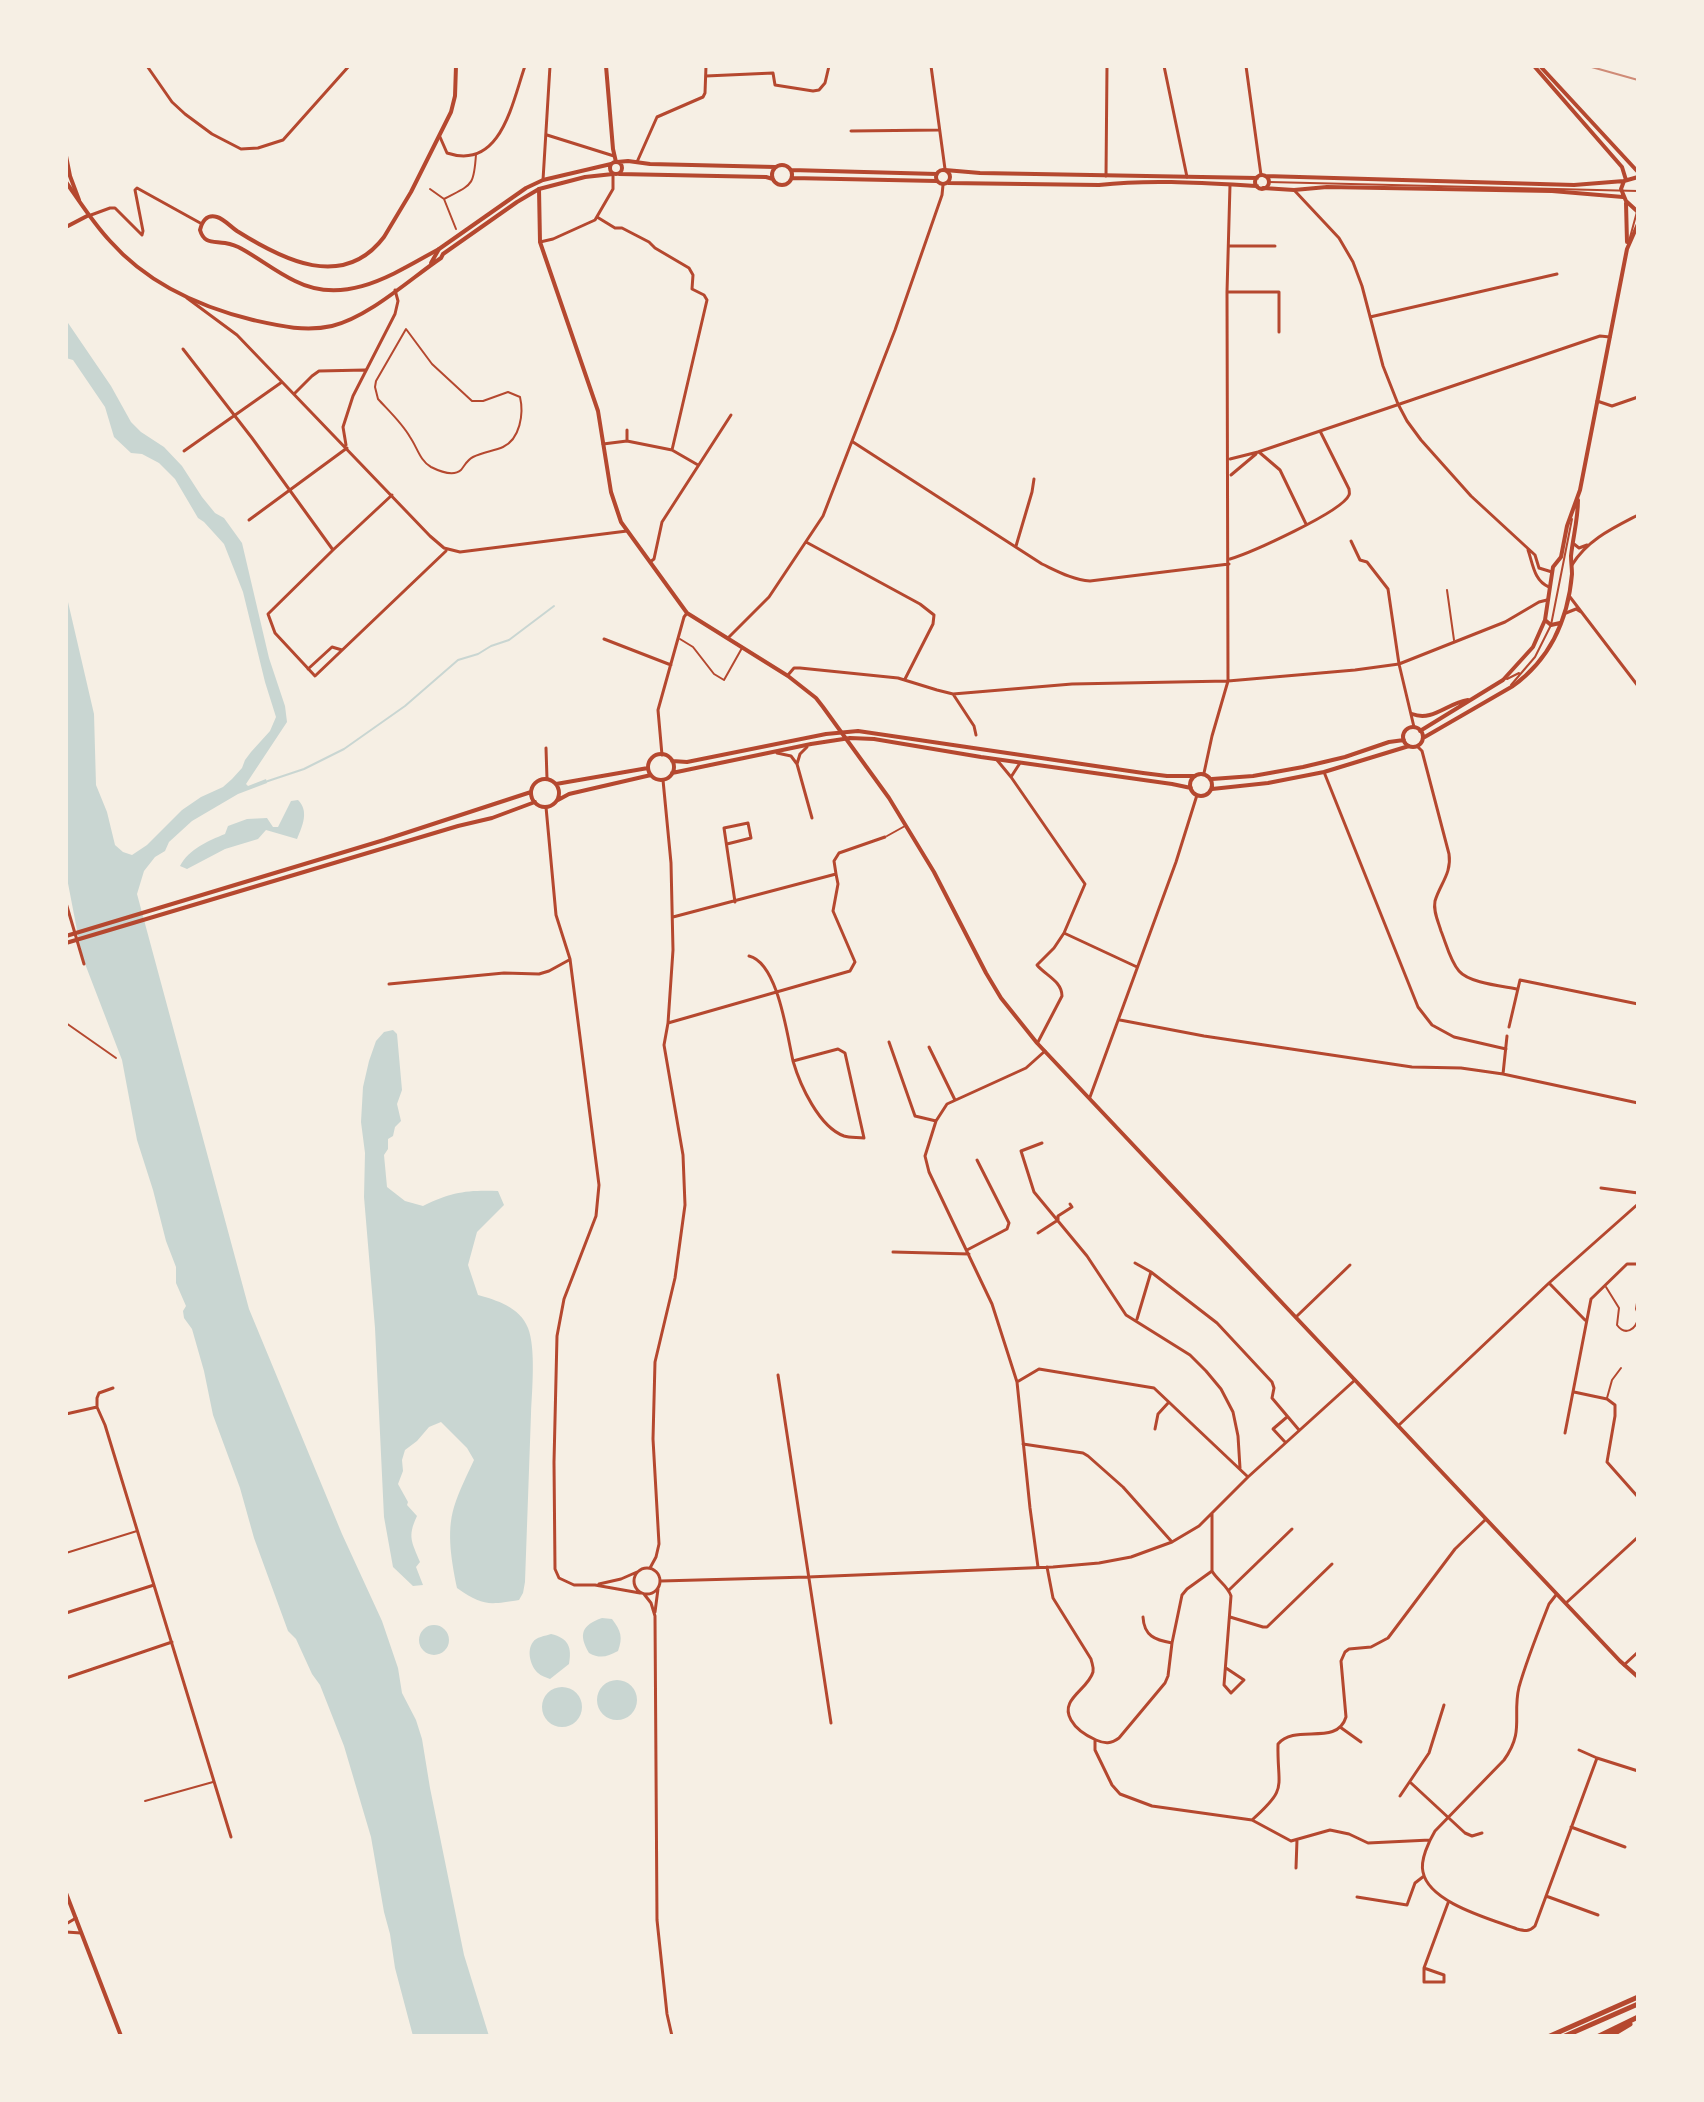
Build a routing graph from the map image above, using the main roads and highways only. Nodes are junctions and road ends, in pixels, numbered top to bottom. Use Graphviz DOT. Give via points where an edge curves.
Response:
graph roads {
  1 [pos="456,66"];
  2 [pos="606,66"];
  3 [pos="1534,66"];
  4 [pos="1540,66"];
  5 [pos="66,156"];
  6 [pos="614,161"];
  7 [pos="775,167"];
  8 [pos="791,170"];
  9 [pos="945,170"];
  10 [pos="616,174"];
  11 [pos="937,174"];
  12 [pos="1638,174"];
  13 [pos="1261,176"];
  14 [pos="792,178"];
  15 [pos="773,179"];
  16 [pos="1625,180"];
  17 [pos="937,181"];
  18 [pos="66,182"];
  19 [pos="946,184"];
  20 [pos="1260,187"];
  21 [pos="539,189"];
  22 [pos="1624,199"];
  23 [pos="80,202"];
  24 [pos="1638,210"];
  25 [pos="89,215"];
  26 [pos="1638,224"];
  27 [pos="66,227"];
  28 [pos="439,249"];
  29 [pos="1627,249"];
  30 [pos="423,258"];
  31 [pos="430,265"];
  32 [pos="1577,496"];
  33 [pos="1567,562"];
  34 [pos="1545,620"];
  35 [pos="1562,622"];
  36 [pos="1470,699"];
  37 [pos="1412,714"];
  38 [pos="1420,731"];
  39 [pos="1423,738"];
  40 [pos="1404,740"];
  41 [pos="1409,746"];
  42 [pos="672,761"];
  43 [pos="648,768"];
  44 [pos="672,773"];
  45 [pos="651,775"];
  46 [pos="1194,776"];
  47 [pos="1212,779"];
  48 [pos="556,784"];
  49 [pos="1191,788"];
  50 [pos="1212,789"];
  51 [pos="531,792"];
  52 [pos="558,800"];
  53 [pos="535,802"];
  54 [pos="66,936"];
  55 [pos="66,943"];
  56 [pos="1638,1677"];
  57 [pos="66,1893"];
  58 [pos="1638,1997"];
  59 [pos="1638,2004"];
  60 [pos="1638,2018"];
  61 [pos="120,2036"];
  62 [pos="1550,2036"];
  63 [pos="1565,2036"];
  64 [pos="1599,2036"];
  65 [pos="1610,2036"];
  1 -- 30 [label="main road" via="455,96 440,137 384,237 365,255 337,266 294,262 219,217 210,216 200,234 321,290 365,286"];
  2 -- 6 [label="main road"];
  3 -- 16 [label="main road" via="1622,167"];
  4 -- 12 [label="main road"];
  5 -- 23 [label="main road"];
  6 -- 7 [label="main road"];
  6 -- 10 [label="main road" via="610,170"];
  6 -- 10 [label="main road" via="622,168"];
  6 -- 28 [label="main road" via="543,180"];
  7 -- 8 [label="main road"];
  7 -- 15 [label="main road"];
  8 -- 11 [label="main road"];
  8 -- 14 [label="main road"];
  9 -- 11 [label="main road"];
  9 -- 13 [label="main road"];
  9 -- 19 [label="main road" via="950,175"];
  10 -- 15 [label="main road"];
  10 -- 21 [label="main road"];
  11 -- 17 [label="main road"];
  12 -- 16 [label="main road"];
  13 -- 16 [label="main road" via="1526,184"];
  13 -- 20 [label="main road" via="1255,182"];
  13 -- 20 [label="main road" via="1269,182"];
  14 -- 15 [label="main road" via="783,185"];
  14 -- 17 [label="main road"];
  16 -- 22 [label="main road"];
  17 -- 19 [label="main road"];
  18 -- 23 [label="main road"];
  19 -- 20 [label="main road"];
  20 -- 22 [label="main road" via="1552,191"];
  21 -- 31 [label="main road"];
  21 -- 56 [label="main road" via="540,242 598,411 617,512 687,613 816,698 906,825 1001,998 1037,1043"];
  22 -- 24 [label="main road"];
  22 -- 29 [label="main road"];
  23 -- 25 [label="main road"];
  25 -- 27 [label="main road"];
  25 -- 31 [label="main road" via="123,254 182,295 287,328 312,329 351,320"];
  26 -- 29 [label="main road"];
  28 -- 30 [label="main road"];
  28 -- 31 [label="main road"];
  29 -- 32 [label="main road"];
  30 -- 31 [label="main road"];
  32 -- 33 [label="main road" via="1574,544"];
  32 -- 33 [label="main road" via="1561,557"];
  33 -- 34 [label="main road" via="1553,566"];
  33 -- 35 [label="main road"];
  34 -- 35 [label="main road" via="1551,625"];
  34 -- 36 [label="main road" via="1527,655 1499,683"];
  35 -- 39 [label="main road" via="1526,677"];
  36 -- 37 [label="main road" via="1427,717"];
  36 -- 38 [label="main road"];
  38 -- 39 [label="main road"];
  38 -- 40 [label="main road" via="1406,731"];
  39 -- 41 [label="main road"];
  40 -- 41 [label="main road"];
  40 -- 47 [label="main road" via="1303,767"];
  41 -- 50 [label="main road" via="1324,772"];
  42 -- 43 [label="main road" via="662,755 652,758"];
  42 -- 44 [label="main road"];
  42 -- 46 [label="main road" via="826,734 871,732"];
  43 -- 45 [label="main road"];
  43 -- 48 [label="main road"];
  44 -- 45 [label="main road" via="663,780"];
  44 -- 49 [label="main road" via="850,738"];
  45 -- 52 [label="main road"];
  46 -- 47 [label="main road" via="1204,773"];
  46 -- 49 [label="main road"];
  47 -- 50 [label="main road"];
  48 -- 51 [label="main road" via="547,779"];
  48 -- 52 [label="main road"];
  49 -- 50 [label="main road" via="1197,795"];
  51 -- 53 [label="main road"];
  51 -- 54 [label="main road"];
  52 -- 53 [label="main road" via="546,807"];
  53 -- 55 [label="main road"];
  57 -- 61 [label="main road"];
  58 -- 62 [label="highway"];
  59 -- 63 [label="highway"];
  60 -- 64 [label="highway"];
  60 -- 65 [label="highway"];
}
